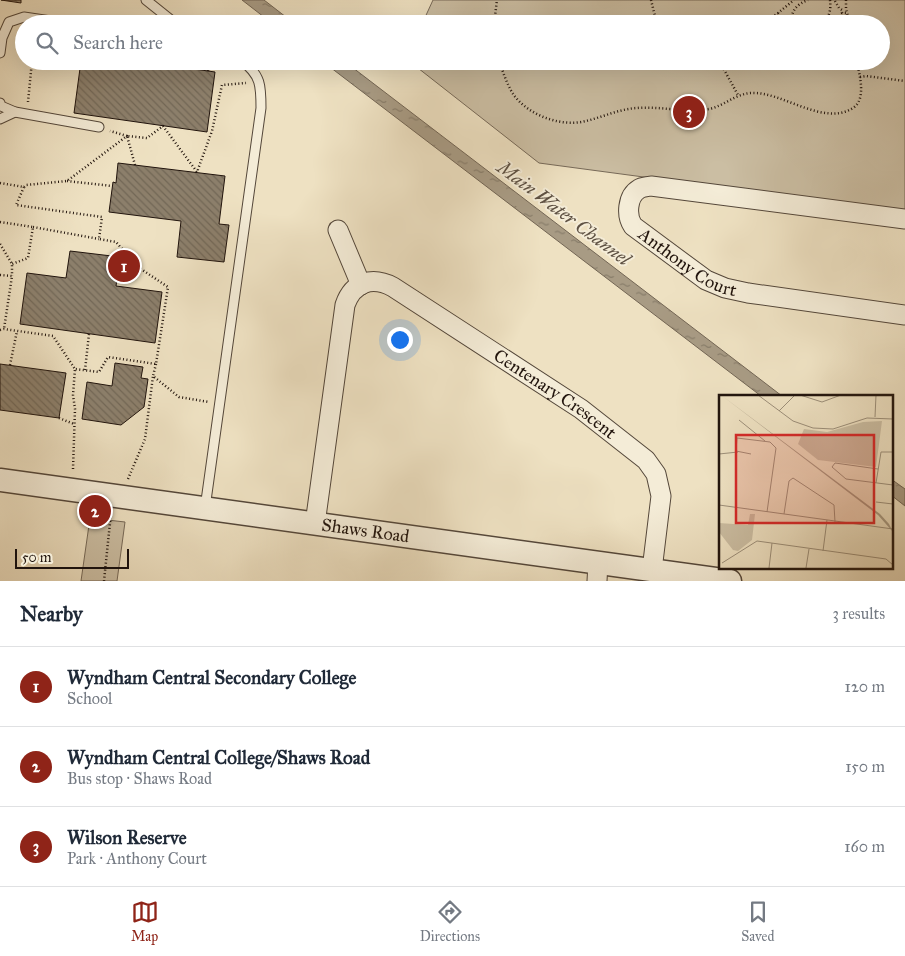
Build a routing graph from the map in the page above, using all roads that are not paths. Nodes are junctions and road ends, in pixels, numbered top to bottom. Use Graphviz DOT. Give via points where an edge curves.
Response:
graph roads {
  1 [pos="146,0"];
  2 [pos="165,15"];
  3 [pos="15,20"];
  4 [pos="0,52"];
  5 [pos="253,70"];
  6 [pos="0,103"];
  7 [pos="15,112"];
  8 [pos="0,119"];
  9 [pos="99,128"];
  10 [pos="905,219"];
  11 [pos="338,230"];
  12 [pos="361,285"];
  13 [pos="905,315"];
  14 [pos="0,480"];
  15 [pos="205,508"];
  16 [pos="315,524"];
  17 [pos="652,570"];
  18 [pos="598,572"];
  19 [pos="730,581"];
  1 -- 2 [label="lane"];
  3 -- 4 [label="lane" via="9,22"];
  5 -- 15 [label="lane" via="261,86 261,108"];
  6 -- 7 [label="lane"];
  7 -- 8 [label="lane"];
  7 -- 9 [label="lane"];
  10 -- 13 [label="street, Anthony Court" via="650,186 637,190 628,213 637,229 706,280 725,288"];
  11 -- 12 [label="street"];
  12 -- 16 [label="street" via="350,294 345,305"];
  12 -- 17 [label="street, Centenary Crescent" via="377,281 393,287 581,409 646,460 656,474 661,496"];
  14 -- 15 [label="street, Shaws Road"];
  15 -- 16 [label="street, Shaws Road"];
  16 -- 18 [label="street, Shaws Road"];
  17 -- 18 [label="street, Shaws Road"];
  17 -- 19 [label="street, Shaws Road"];
}
